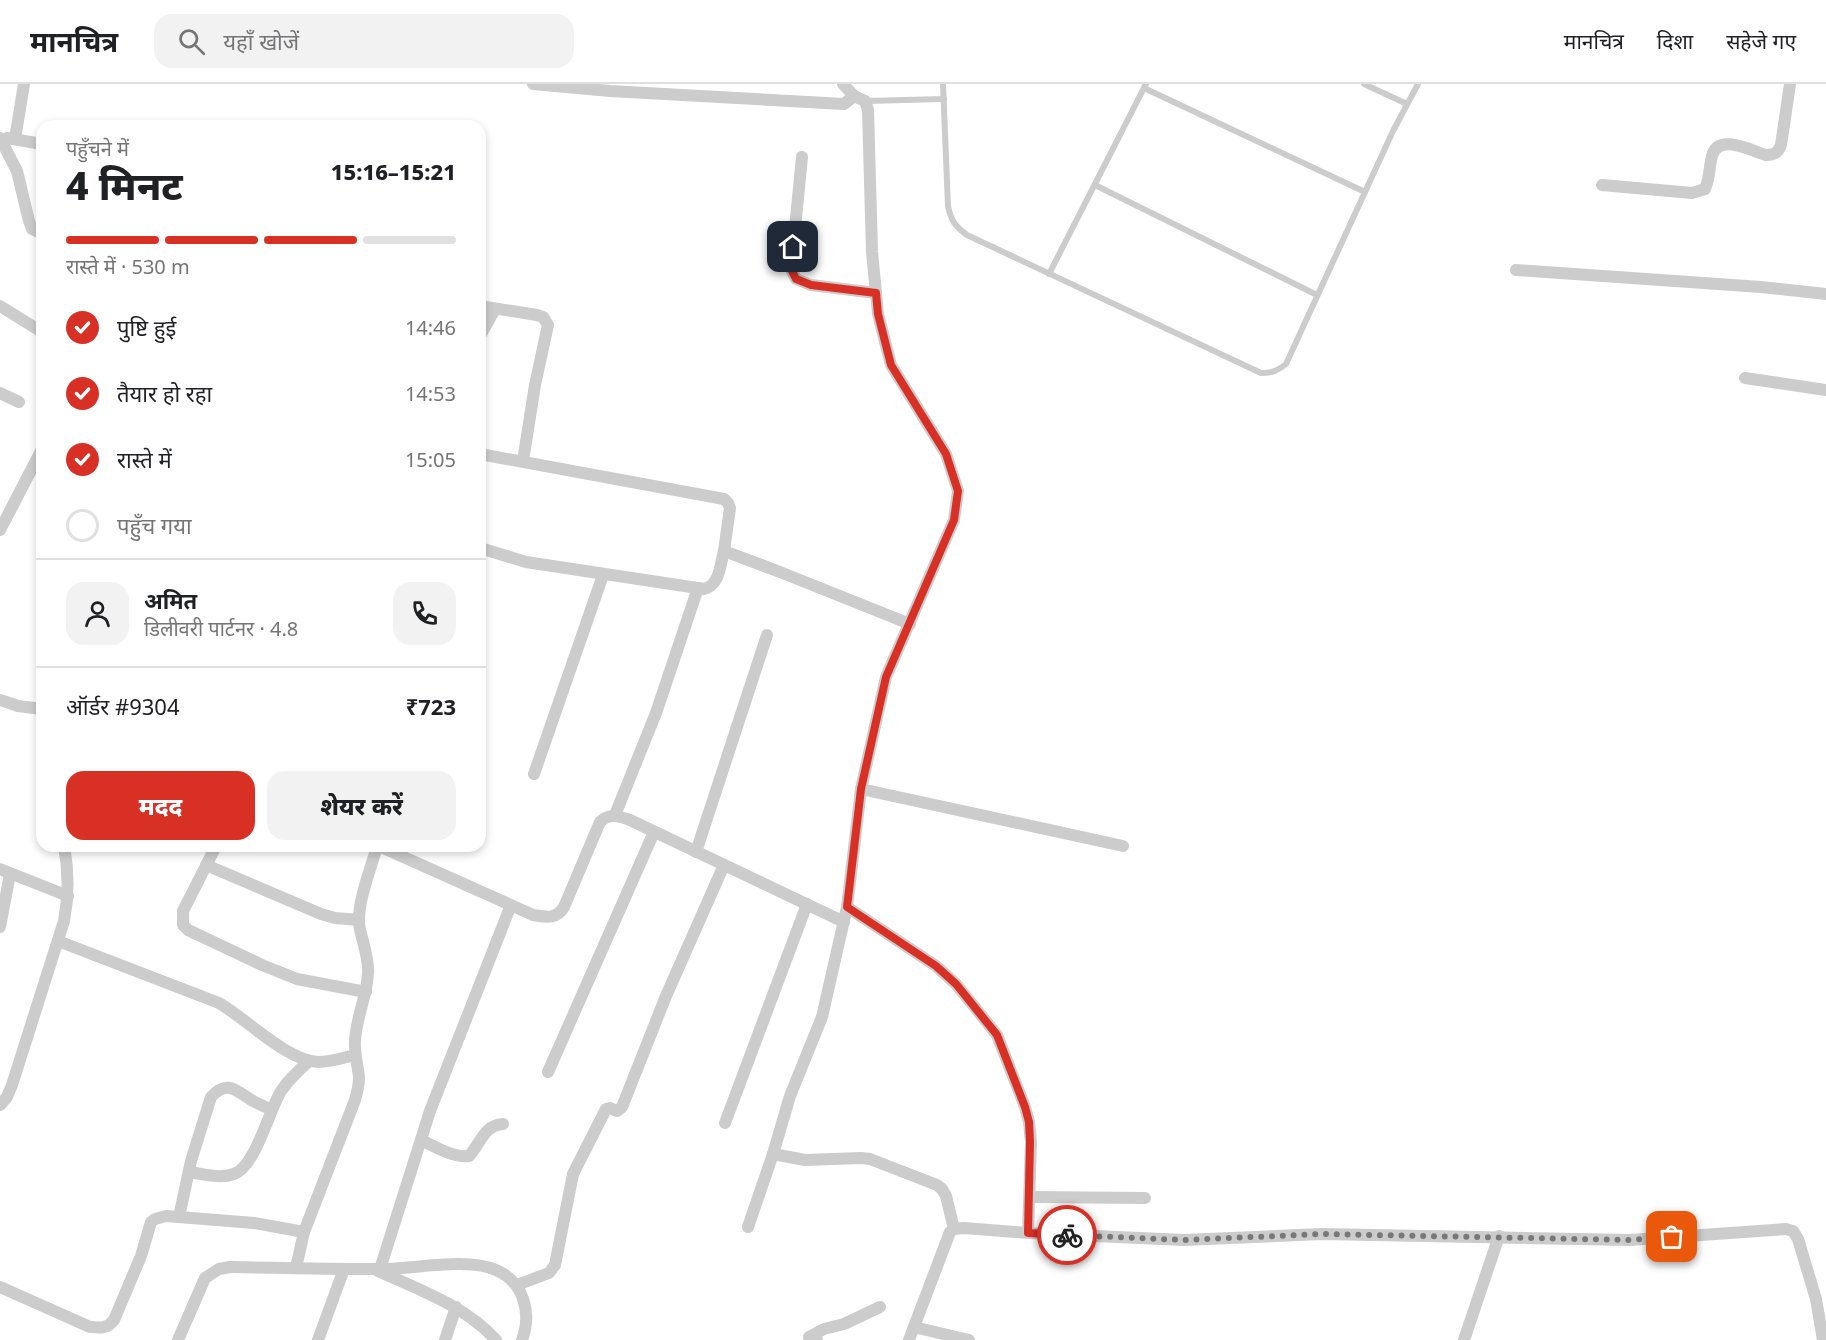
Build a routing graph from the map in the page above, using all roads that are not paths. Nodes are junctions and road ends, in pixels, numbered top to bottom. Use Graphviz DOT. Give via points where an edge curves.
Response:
graph roads {
  1 [pos="24,84"];
  2 [pos="533,84"];
  3 [pos="843,84"];
  4 [pos="943,84"];
  5 [pos="1364,84"];
  6 [pos="1418,84"];
  7 [pos="1790,84"];
  8 [pos="1145,86"];
  9 [pos="860,98"];
  10 [pos="944,99"];
  11 [pos="1407,104"];
  12 [pos="0,137"];
  13 [pos="15,139"];
  14 [pos="36,143"];
  15 [pos="802,157"];
  16 [pos="1095,185"];
  17 [pos="1602,185"];
  18 [pos="1365,192"];
  19 [pos="36,231"];
  20 [pos="1516,270"];
  21 [pos="1049,274"];
  22 [pos="876,293"];
  23 [pos="1826,294"];
  24 [pos="1317,295"];
  25 [pos="0,306"];
  26 [pos="486,307"];
  27 [pos="495,309"];
  28 [pos="486,325"];
  29 [pos="36,328"];
  30 [pos="1744,378"];
  31 [pos="1826,390"];
  32 [pos="0,393"];
  33 [pos="19,402"];
  34 [pos="486,455"];
  35 [pos="36,461"];
  36 [pos="523,461"];
  37 [pos="0,530"];
  38 [pos="486,550"];
  39 [pos="724,551"];
  40 [pos="603,574"];
  41 [pos="698,588"];
  42 [pos="909,624"];
  43 [pos="766,634"];
  44 [pos="0,700"];
  45 [pos="36,708"];
  46 [pos="534,774"];
  47 [pos="861,789"];
  48 [pos="615,815"];
  49 [pos="654,832"];
  50 [pos="1123,846"];
  51 [pos="65,852"];
  52 [pos="213,852"];
  53 [pos="376,852"];
  54 [pos="392,852"];
  55 [pos="696,852"];
  56 [pos="206,865"];
  57 [pos="724,865"];
  58 [pos="5,871"];
  59 [pos="68,896"];
  60 [pos="807,904"];
  61 [pos="511,905"];
  62 [pos="847,907"];
  63 [pos="359,920"];
  64 [pos="843,922"];
  65 [pos="0,927"];
  66 [pos="58,941"];
  67 [pos="366,992"];
  68 [pos="355,1055"];
  69 [pos="309,1060"];
  70 [pos="548,1072"];
  71 [pos="0,1105"];
  72 [pos="271,1109"];
  73 [pos="725,1123"];
  74 [pos="503,1124"];
  75 [pos="421,1140"];
  76 [pos="773,1154"];
  77 [pos="189,1172"];
  78 [pos="1030,1197"];
  79 [pos="1145,1198"];
  80 [pos="179,1217"];
  81 [pos="748,1227"];
  82 [pos="954,1229"];
  83 [pos="304,1232"];
  84 [pos="1028,1233"];
  85 [pos="1499,1236"];
  86 [pos="297,1268"];
  87 [pos="344,1269"];
  88 [pos="377,1269"];
  89 [pos="517,1285"];
  90 [pos="0,1287"];
  91 [pos="456,1307"];
  92 [pos="880,1307"];
  93 [pos="914,1327"];
  94 [pos="178,1340"];
  95 [pos="318,1340"];
  96 [pos="444,1340"];
  97 [pos="496,1340"];
  98 [pos="522,1340"];
  99 [pos="818,1340"];
  100 [pos="909,1340"];
  101 [pos="969,1340"];
  102 [pos="1464,1340"];
  103 [pos="1823,1340"];
  1 -- 13 [label="street"];
  2 -- 9 [label="street" via="844,104"];
  3 -- 9 [label="street"];
  4 -- 10 [label="lane"];
  5 -- 11 [label="lane"];
  6 -- 11 [label="lane"];
  7 -- 17 [label="street" via="1778,152 1766,155 1726,143 1719,145 1712,154 1705,189 1692,193"];
  8 -- 16 [label="lane"];
  8 -- 18 [label="lane"];
  9 -- 10 [label="lane"];
  9 -- 22 [label="street" via="868,110"];
  10 -- 21 [label="lane" via="950,219 967,235"];
  11 -- 18 [label="lane"];
  12 -- 13 [label="street"];
  12 -- 19 [label="street" via="17,171 29,221"];
  13 -- 14 [label="street"];
  15 -- 22 [label="street" via="791,269 796,279 811,285"];
  16 -- 21 [label="lane"];
  16 -- 24 [label="lane"];
  18 -- 24 [label="lane"];
  20 -- 23 [label="street"];
  21 -- 24 [label="lane" via="1261,373 1272,373 1286,364"];
  22 -- 42 [label="street" via="891,365 946,454 958,491 954,520"];
  25 -- 29 [label="street"];
  26 -- 27 [label="street"];
  27 -- 28 [label="street"];
  27 -- 36 [label="street" via="537,315 548,325"];
  30 -- 31 [label="street"];
  32 -- 33 [label="street"];
  34 -- 36 [label="street"];
  35 -- 37 [label="street"];
  36 -- 39 [label="street" via="727,500 730,508"];
  38 -- 40 [label="street" via="526,562"];
  39 -- 41 [label="street" via="713,585"];
  39 -- 42 [label="street"];
  40 -- 41 [label="street"];
  40 -- 46 [label="street"];
  41 -- 48 [label="street" via="656,713"];
  42 -- 47 [label="street" via="886,677"];
  43 -- 55 [label="street"];
  44 -- 45 [label="street"];
  47 -- 50 [label="street"];
  47 -- 62 [label="street"];
  48 -- 49 [label="street"];
  48 -- 61 [label="street" via="600,822 560,913 545,917"];
  49 -- 55 [label="street"];
  49 -- 70 [label="street"];
  51 -- 59 [label="street"];
  52 -- 56 [label="street"];
  53 -- 63 [label="street"];
  54 -- 61 [label="street"];
  55 -- 57 [label="street"];
  56 -- 63 [label="street" via="321,914"];
  56 -- 67 [label="street" via="183,911 183,925 188,930 297,979"];
  57 -- 60 [label="street"];
  57 -- 89 [label="street" via="621,1107 617,1111 606,1109 577,1163 555,1265 549,1273"];
  58 -- 59 [label="street"];
  58 -- 65 [label="street"];
  59 -- 66 [label="street"];
  60 -- 64 [label="street"];
  60 -- 73 [label="street"];
  61 -- 75 [label="street"];
  62 -- 64 [label="street"];
  62 -- 78 [label="street" via="936,966 956,984 997,1035 1029,1122"];
  63 -- 67 [label="street" via="368,963"];
  64 -- 76 [label="street" via="822,1017 790,1096"];
  66 -- 69 [label="street" via="219,1003 296,1056"];
  66 -- 71 [label="street" via="12,1085"];
  67 -- 68 [label="street" via="356,1030"];
  68 -- 69 [label="street" via="321,1062"];
  68 -- 83 [label="street" via="359,1078 355,1100"];
  69 -- 72 [label="street"];
  72 -- 77 [label="street" via="242,1170 219,1176"];
  72 -- 77 [label="street" via="233,1088 217,1090 207,1108"];
  74 -- 75 [label="street" via="487,1129 469,1156 453,1154"];
  75 -- 88 [label="street"];
  76 -- 81 [label="street"];
  76 -- 82 [label="street" via="805,1160 870,1159 937,1185 946,1196"];
  77 -- 80 [label="street"];
  78 -- 79 [label="street"];
  78 -- 84 [label="street"];
  80 -- 83 [label="street"];
  80 -- 90 [label="street" via="166,1216 151,1222 141,1256 109,1326 90,1327"];
  82 -- 84 [label="street"];
  82 -- 93 [label="street"];
  83 -- 86 [label="street"];
  84 -- 85 [label="street" via="1184,1240 1322,1234"];
  85 -- 102 [label="street"];
  85 -- 103 [label="street" via="1630,1240 1793,1231 1816,1299"];
  86 -- 87 [label="street"];
  86 -- 94 [label="street" via="230,1267 210,1273"];
  87 -- 88 [label="street"];
  87 -- 95 [label="street"];
  88 -- 89 [label="street" via="472,1265 488,1267"];
  88 -- 91 [label="street"];
  89 -- 98 [label="street" via="525,1308"];
  91 -- 96 [label="street"];
  91 -- 97 [label="street"];
  92 -- 99 [label="street" via="809,1337"];
  93 -- 100 [label="street"];
  93 -- 101 [label="street"];
}
